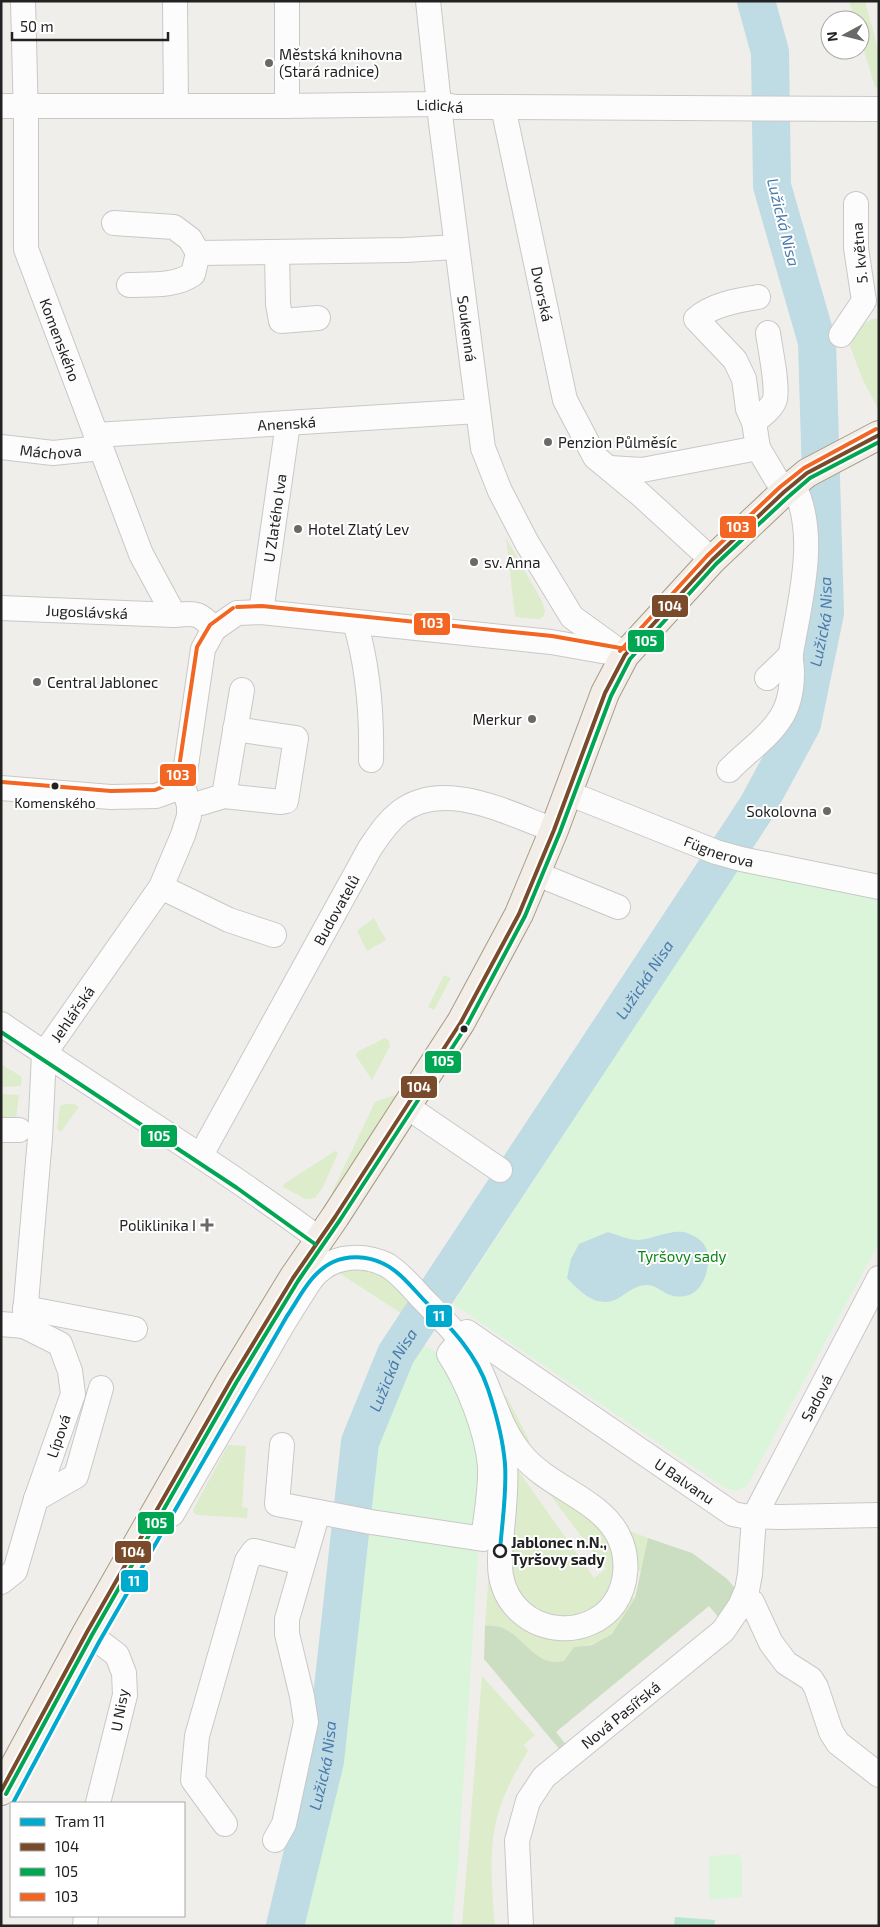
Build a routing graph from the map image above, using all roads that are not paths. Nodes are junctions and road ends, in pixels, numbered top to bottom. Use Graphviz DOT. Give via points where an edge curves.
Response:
graph roads {
  1 [pos="23,1"];
  2 [pos="175,1"];
  3 [pos="287,1"];
  4 [pos="428,1"];
  5 [pos="439,104"];
  6 [pos="1,106"];
  7 [pos="25,106"];
  8 [pos="176,106"];
  9 [pos="287,106"];
  10 [pos="503,107"];
  11 [pos="879,110"];
  12 [pos="856,204"];
  13 [pos="114,223"];
  14 [pos="456,247"];
  15 [pos="277,252"];
  16 [pos="198,253"];
  17 [pos="129,284"];
  18 [pos="758,297"];
  19 [pos="872,304"];
  20 [pos="318,318"];
  21 [pos="768,333"];
  22 [pos="841,335"];
  23 [pos="478,411"];
  24 [pos="754,422"];
  25 [pos="288,423"];
  26 [pos="879,435"];
  27 [pos="99,441"];
  28 [pos="1,447"];
  29 [pos="758,448"];
  30 [pos="616,474"];
  31 [pos="795,483"];
  32 [pos="712,560"];
  33 [pos="1,608"];
  34 [pos="261,612"];
  35 [pos="174,615"];
  36 [pos="355,622"];
  37 [pos="214,629"];
  38 [pos="791,654"];
  39 [pos="625,655"];
  40 [pos="767,678"];
  41 [pos="242,690"];
  42 [pos="235,729"];
  43 [pos="371,760"];
  44 [pos="728,770"];
  45 [pos="1,788"];
  46 [pos="568,793"];
  47 [pos="186,795"];
  48 [pos="224,796"];
  49 [pos="554,830"];
  50 [pos="537,874"];
  51 [pos="161,887"];
  52 [pos="879,887"];
  53 [pos="618,907"];
  54 [pos="274,935"];
  55 [pos="1,1024"];
  56 [pos="44,1054"];
  57 [pos="406,1106"];
  58 [pos="201,1156"];
  59 [pos="500,1170"];
  60 [pos="319,1239"];
  61 [pos="879,1278"];
  62 [pos="279,1316"];
  63 [pos="17,1319"];
  64 [pos="135,1329"];
  65 [pos="461,1341"];
  66 [pos="101,1388"];
  67 [pos="488,1391"];
  68 [pos="282,1445"];
  69 [pos="36,1499"];
  70 [pos="326,1513"];
  71 [pos="879,1515"];
  72 [pos="754,1517"];
  73 [pos="303,1563"];
  74 [pos="1,1582"];
  75 [pos="744,1598"];
  76 [pos="87,1632"];
  77 [pos="879,1775"];
  78 [pos="1,1791"];
  79 [pos="98,1802"];
  80 [pos="225,1824"];
  81 [pos="275,1840"];
  82 [pos="522,1926"];
  1 -- 7 [label="street, Komenského"];
  2 -- 8 [label="street"];
  3 -- 9 [label="street"];
  4 -- 5 [label="street, Soukenná"];
  5 -- 9 [label="street, Lidická"];
  5 -- 10 [label="street, Lidická"];
  5 -- 14 [label="street, Soukenná"];
  6 -- 7 [label="street, Lidická"];
  7 -- 8 [label="street, Lidická"];
  7 -- 27 [label="street, Komenského" via="26,249"];
  8 -- 9 [label="street, Lidická"];
  10 -- 11 [label="street, Lidická"];
  10 -- 30 [label="street, Dvorská" via="565,400 595,457"];
  12 -- 19 [label="street, 5. května" via="856,248"];
  13 -- 16 [label="street" via="174,227 190,239"];
  14 -- 15 [label="street"];
  14 -- 23 [label="street, Soukenná"];
  15 -- 16 [label="street"];
  15 -- 20 [label="street" via="281,321"];
  16 -- 17 [label="street" via="193,274 184,281"];
  18 -- 24 [label="street" via="703,312 696,319 735,360 744,379 748,409"];
  19 -- 22 [label="street, 5. května"];
  21 -- 24 [label="street" via="775,400"];
  23 -- 25 [label="street, Anenská"];
  23 -- 39 [label="street, Soukenná" via="483,448 500,491 527,543 572,617"];
  24 -- 29 [label="street"];
  25 -- 27 [label="street, Anenská"];
  25 -- 34 [label="street, U Zlatého lva"];
  26 -- 31 [label="main road"];
  27 -- 28 [label="street, Máchova" via="52,454"];
  27 -- 35 [label="street, Komenského" via="141,554"];
  29 -- 30 [label="street"];
  29 -- 31 [label="street"];
  30 -- 32 [label="street, Dvorská"];
  31 -- 32 [label="main road"];
  31 -- 38 [label="street" via="806,522 805,565"];
  32 -- 39 [label="main road"];
  33 -- 35 [label="street, Jugoslávská"];
  34 -- 36 [label="street"];
  34 -- 37 [label="street" via="237,613"];
  35 -- 37 [label="street" via="191,613 203,617"];
  36 -- 39 [label="street" via="551,642"];
  36 -- 43 [label="street" via="370,707"];
  37 -- 47 [label="street" via="203,649"];
  38 -- 40 [label="street"];
  38 -- 44 [label="street" via="791,688 781,719"];
  39 -- 46 [label="main road" via="605,693"];
  41 -- 42 [label="street"];
  42 -- 48 [label="street"];
  42 -- 48 [label="street" via="296,738 286,800"];
  45 -- 47 [label="street" via="111,797"];
  46 -- 49 [label="main road"];
  46 -- 52 [label="street, Fügnerova" via="741,860"];
  47 -- 48 [label="street" via="202,803"];
  47 -- 51 [label="street, Jehlářská" via="189,816"];
  49 -- 50 [label="main road"];
  49 -- 58 [label="street, Budovatelů" via="470,800 452,797 432,798 400,812 384,827 370,848"];
  50 -- 53 [label="street"];
  50 -- 57 [label="main road" via="520,914 461,1022"];
  51 -- 54 [label="street" via="229,920"];
  51 -- 56 [label="street, Jehlářská"];
  55 -- 56 [label="street"];
  56 -- 58 [label="street"];
  56 -- 63 [label="street, Jehlářská" via="40,1138"];
  57 -- 59 [label="street"];
  57 -- 60 [label="main road"];
  58 -- 60 [label="street"];
  60 -- 62 [label="main road"];
  61 -- 72 [label="street, Sadová"];
  62 -- 65 [label="street" via="318,1272 333,1262 367,1258 388,1266"];
  62 -- 76 [label="main road" via="153,1516"];
  63 -- 64 [label="street"];
  63 -- 69 [label="street, Lípová" via="60,1344 70,1372 72,1394"];
  65 -- 67 [label="street" via="480,1369"];
  65 -- 70 [label="street" via="448,1354 473,1401 490,1465 483,1539"];
  65 -- 72 [label="street, U Balvanu" via="467,1332 734,1514"];
  66 -- 69 [label="street" via="76,1476"];
  67 -- 67 [label="street" via="503,1427 522,1456 608,1520 617,1533 626,1557 624,1582 614,1605 594,1621 570,1628 543,1625 521,1613 505,1589 500,1558 505,1462"];
  68 -- 70 [label="street" via="277,1504"];
  69 -- 74 [label="street, Lípová" via="15,1571"];
  70 -- 73 [label="street"];
  71 -- 72 [label="street, U Balvanu"];
  72 -- 75 [label="street, Nová Pasířská" via="750,1574"];
  73 -- 80 [label="street" via="254,1551 247,1561 197,1736 193,1780"];
  73 -- 81 [label="street" via="287,1619 287,1634 306,1722 284,1824"];
  75 -- 77 [label="street" via="752,1602 771,1643 786,1663 811,1679 830,1732 838,1743"];
  75 -- 82 [label="street, Nová Pasířská" via="723,1631 544,1777 528,1802 517,1841"];
  76 -- 78 [label="main road"];
  76 -- 79 [label="street, U Nisy" via="117,1655 124,1673 125,1695"];
}
